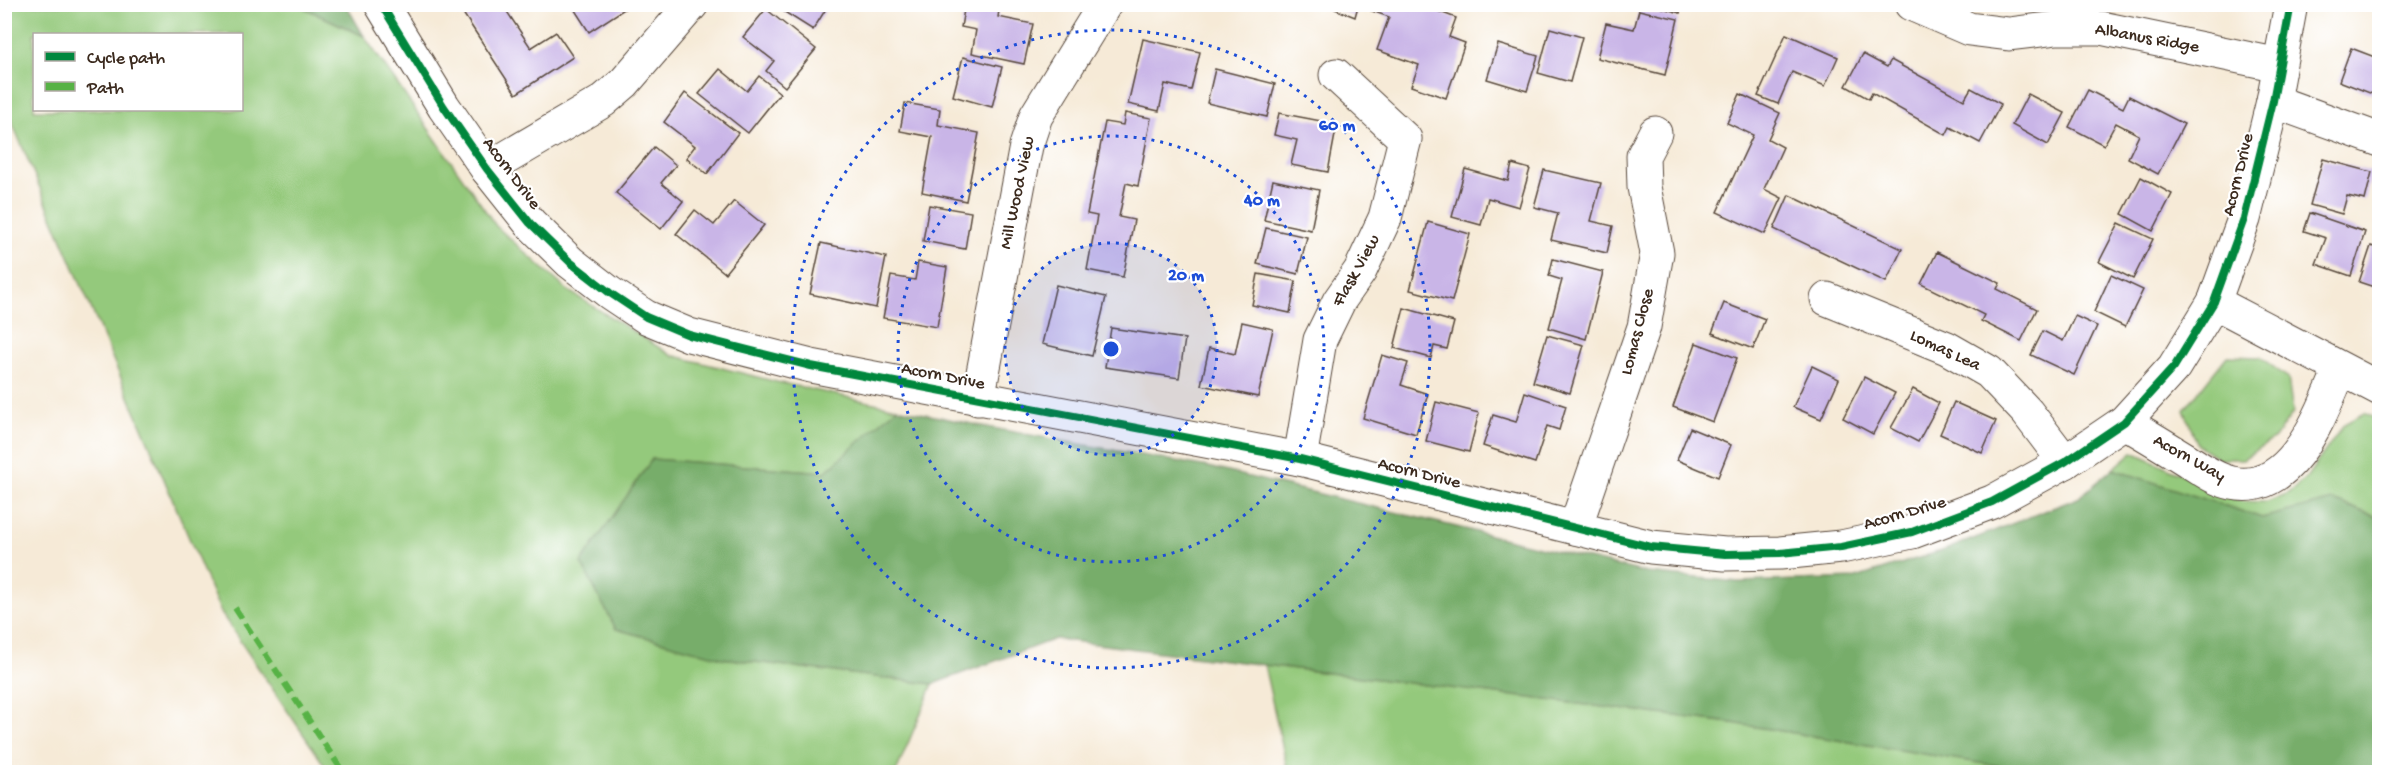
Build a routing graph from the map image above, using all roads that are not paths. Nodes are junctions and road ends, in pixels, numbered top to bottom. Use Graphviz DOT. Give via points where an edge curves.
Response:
graph roads {
  1 [pos="381,4"];
  2 [pos="692,4"];
  3 [pos="1911,4"];
  4 [pos="2292,4"];
  5 [pos="1105,5"];
  6 [pos="2279,65"];
  7 [pos="1336,75"];
  8 [pos="2273,101"];
  9 [pos="1655,133"];
  10 [pos="2379,140"];
  11 [pos="487,169"];
  12 [pos="1827,299"];
  13 [pos="2214,302"];
  14 [pos="2340,370"];
  15 [pos="2379,389"];
  16 [pos="978,399"];
  17 [pos="2124,422"];
  18 [pos="1300,459"];
  19 [pos="2065,462"];
  20 [pos="1575,528"];
  1 -- 11 [label="street, Acorn Drive"];
  2 -- 11 [label="street" via="624,83 603,101"];
  3 -- 6 [label="street, Albanus Ridge" via="1969,29 2009,34 2102,28"];
  4 -- 6 [label="street, Acorn Drive"];
  5 -- 16 [label="street, Mill Wood View" via="1036,116 1026,146"];
  6 -- 8 [label="street, Acorn Drive"];
  7 -- 18 [label="street, Flask View" via="1405,139 1385,218 1360,272 1339,301 1320,340"];
  8 -- 10 [label="street"];
  8 -- 13 [label="street, Acorn Drive" via="2244,219"];
  9 -- 20 [label="street, Lomas Close" via="1642,156 1657,253 1644,327"];
  11 -- 16 [label="street, Acorn Drive" via="530,223 570,262 646,316 689,335 749,352"];
  12 -- 19 [label="street, Lomas Lea" via="1947,348 1989,372 2027,412"];
  13 -- 14 [label="street"];
  13 -- 17 [label="street, Acorn Drive" via="2174,367"];
  14 -- 15 [label="street"];
  14 -- 17 [label="street, Acorn Way" via="2318,420 2294,457 2277,475 2256,484 2232,483 2215,477"];
  16 -- 18 [label="street, Acorn Drive"];
  17 -- 19 [label="street, Acorn Drive"];
  18 -- 20 [label="street, Acorn Drive"];
  19 -- 20 [label="street, Acorn Drive" via="1992,502 1912,532 1841,547 1725,554 1651,547"];
}
